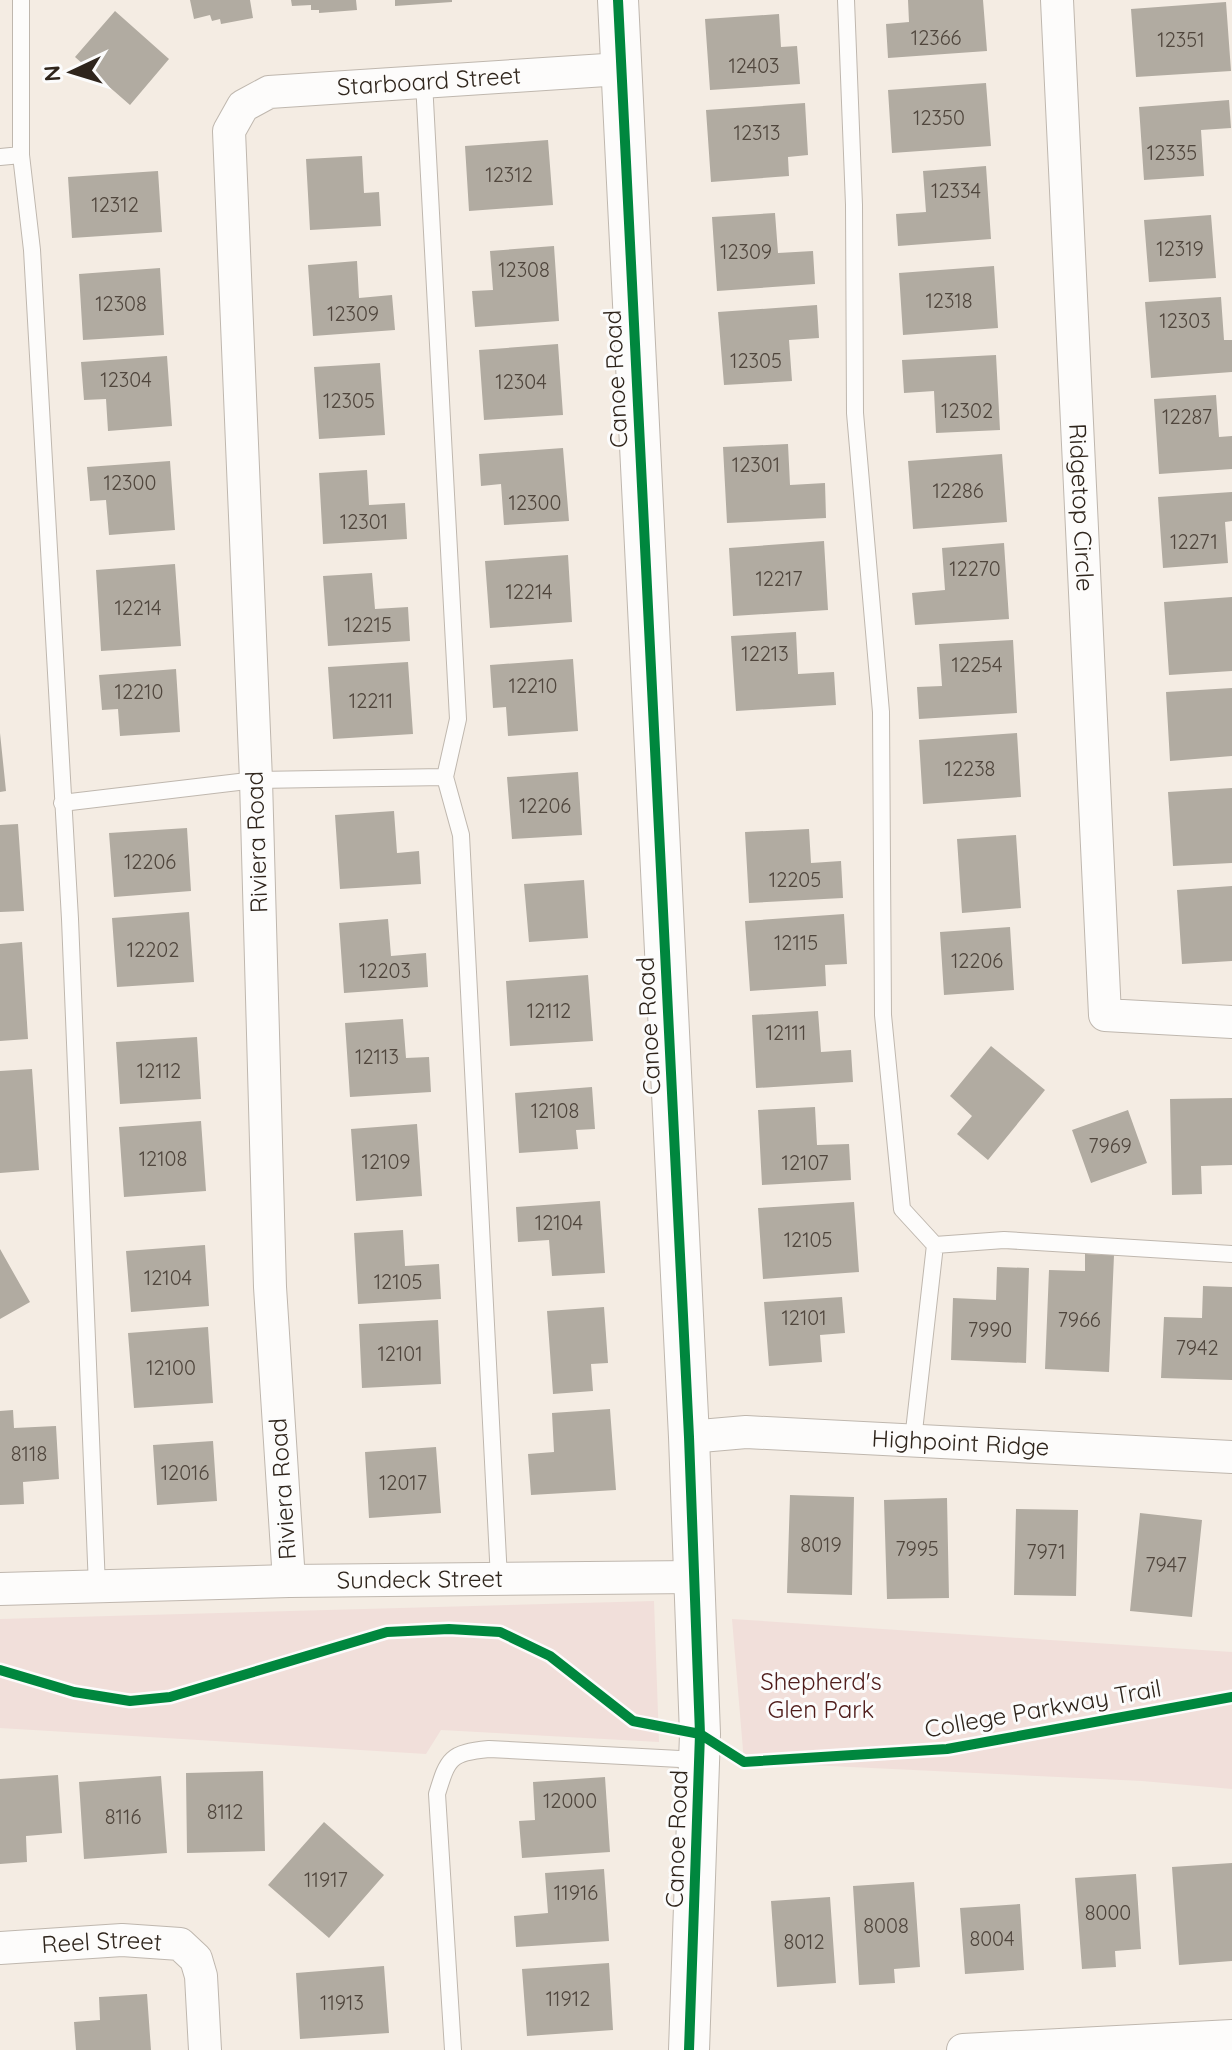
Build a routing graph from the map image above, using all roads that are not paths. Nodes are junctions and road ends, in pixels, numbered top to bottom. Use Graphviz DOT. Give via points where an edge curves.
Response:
graph roads {
  1 [pos="21,0"];
  2 [pos="618,0"];
  3 [pos="846,0"];
  4 [pos="1057,0"];
  5 [pos="621,69"];
  6 [pos="424,82"];
  7 [pos="243,106"];
  8 [pos="21,155"];
  9 [pos="0,157"];
  10 [pos="445,777"];
  11 [pos="256,780"];
  12 [pos="62,803"];
  13 [pos="1232,1022"];
  14 [pos="935,1245"];
  15 [pos="1232,1254"];
  16 [pos="689,1437"];
  17 [pos="913,1440"];
  18 [pos="1232,1457"];
  19 [pos="694,1577"];
  20 [pos="499,1579"];
  21 [pos="289,1581"];
  22 [pos="97,1587"];
  23 [pos="0,1589"];
  24 [pos="700,1760"];
  25 [pos="0,1948"];
  26 [pos="1232,2036"];
  27 [pos="205,2050"];
  28 [pos="453,2050"];
  29 [pos="689,2050"];
  30 [pos="963,2050"];
  1 -- 8 [label="lane"];
  2 -- 5 [label="street, Canoe Road"];
  3 -- 14 [label="lane" via="855,413 881,712 883,1015 902,1209"];
  4 -- 13 [label="street, Ridgetop Circle" via="1105,1015"];
  5 -- 6 [label="street, Starboard Street"];
  5 -- 16 [label="street, Canoe Road"];
  6 -- 7 [label="street, Starboard Street" via="269,92"];
  6 -- 10 [label="lane" via="458,719"];
  7 -- 11 [label="street, Riviera Road" via="229,131 230,202"];
  8 -- 9 [label="lane"];
  8 -- 12 [label="lane" via="32,250"];
  10 -- 11 [label="lane"];
  10 -- 20 [label="lane" via="461,835"];
  11 -- 12 [label="lane"];
  11 -- 21 [label="street, Riviera Road" via="270,1287"];
  12 -- 22 [label="lane"];
  14 -- 15 [label="lane" via="1004,1240"];
  14 -- 17 [label="lane"];
  16 -- 17 [label="street, Highpoint Ridge" via="746,1432"];
  16 -- 19 [label="street, Canoe Road"];
  17 -- 18 [label="street, Highpoint Ridge"];
  19 -- 20 [label="street, Sundeck Street"];
  19 -- 24 [label="street, Canoe Road"];
  20 -- 21 [label="street, Sundeck Street"];
  21 -- 22 [label="street, Sundeck Street"];
  22 -- 23 [label="street, Sundeck Street"];
  24 -- 28 [label="lane" via="489,1749 462,1751 447,1762 437,1794"];
  24 -- 29 [label="street, Canoe Road"];
  25 -- 27 [label="street, Reel Street" via="122,1940 180,1944 196,1959 201,1976"];
  26 -- 30 [label="street"];
}
